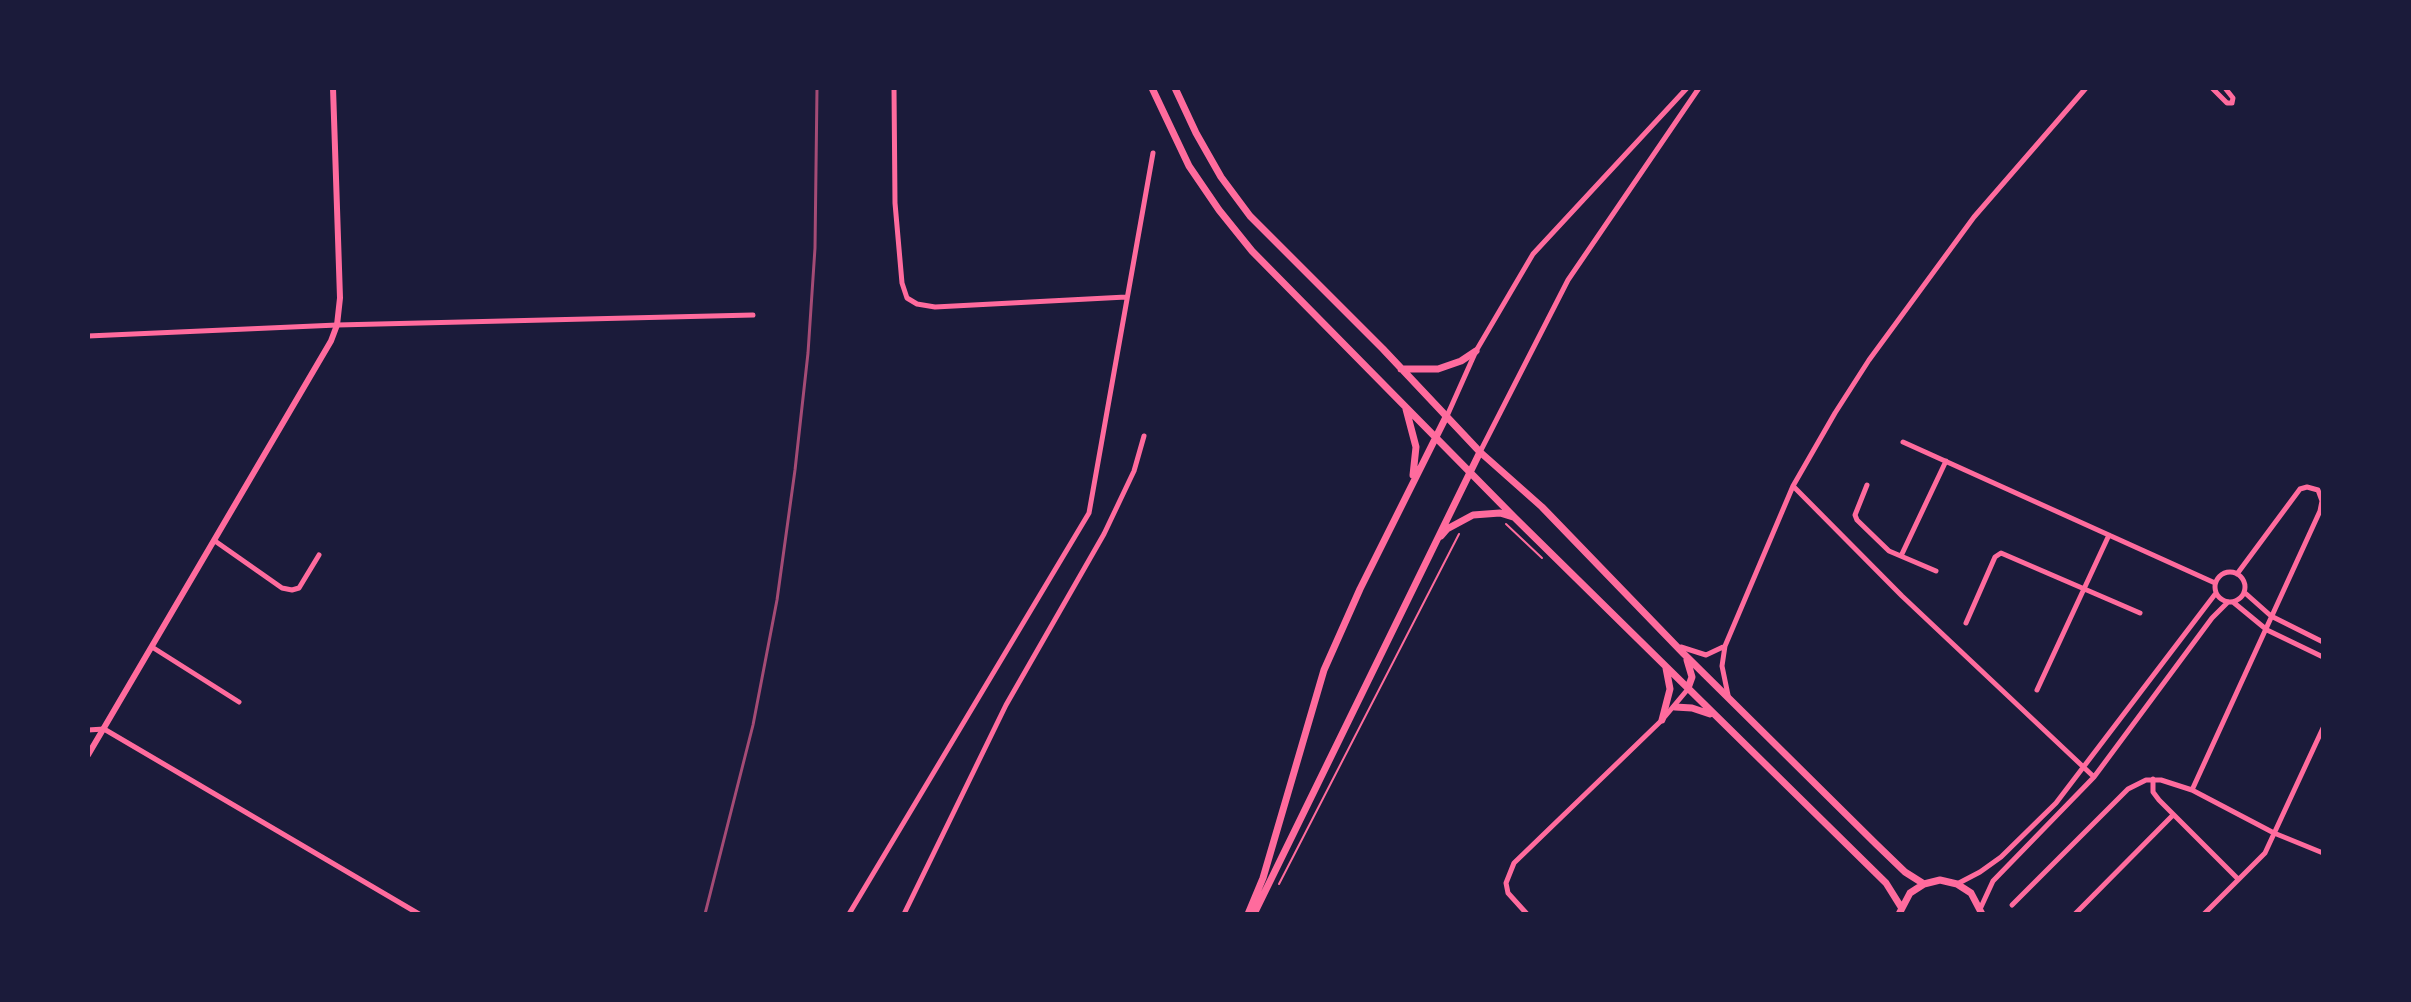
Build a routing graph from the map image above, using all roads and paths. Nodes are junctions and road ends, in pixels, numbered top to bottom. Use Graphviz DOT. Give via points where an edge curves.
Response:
graph roads {
  1 [pos="333,88"];
  2 [pos="894,88"];
  3 [pos="1152,88"];
  4 [pos="1175,88"];
  5 [pos="1687,88"];
  6 [pos="1699,88"];
  7 [pos="2086,88"];
  8 [pos="2212,88"];
  9 [pos="2225,88"];
  10 [pos="1153,153"];
  11 [pos="1126,297"];
  12 [pos="753,315"];
  13 [pos="337,325"];
  14 [pos="88,336"];
  15 [pos="1476,351"];
  16 [pos="1401,369"];
  17 [pos="1404,405"];
  18 [pos="1446,417"];
  19 [pos="1144,436"];
  20 [pos="1435,437"];
  21 [pos="1903,442"];
  22 [pos="1480,452"];
  23 [pos="1946,461"];
  24 [pos="1470,472"];
  25 [pos="1411,485"];
  26 [pos="1867,485"];
  27 [pos="1793,486"];
  28 [pos="1515,518"];
  29 [pos="1505,523"];
  30 [pos="1463,528"];
  31 [pos="2109,535"];
  32 [pos="215,541"];
  33 [pos="1432,549"];
  34 [pos="319,555"];
  35 [pos="1901,556"];
  36 [pos="1547,563"];
  37 [pos="1936,571"];
  38 [pos="2237,574"];
  39 [pos="2215,583"];
  40 [pos="2084,588"];
  41 [pos="2244,592"];
  42 [pos="2216,593"];
  43 [pos="2230,602"];
  44 [pos="2140,613"];
  45 [pos="2271,616"];
  46 [pos="1966,623"];
  47 [pos="2265,628"];
  48 [pos="2323,642"];
  49 [pos="1676,645"];
  50 [pos="1725,646"];
  51 [pos="152,647"];
  52 [pos="1684,654"];
  53 [pos="2323,657"];
  54 [pos="1665,665"];
  55 [pos="1688,688"];
  56 [pos="2037,690"];
  57 [pos="1728,695"];
  58 [pos="239,702"];
  59 [pos="1675,707"];
  60 [pos="1716,716"];
  61 [pos="1662,720"];
  62 [pos="2323,728"];
  63 [pos="104,729"];
  64 [pos="88,730"];
  65 [pos="88,755"];
  66 [pos="2084,768"];
  67 [pos="2094,777"];
  68 [pos="2153,779"];
  69 [pos="2192,790"];
  70 [pos="2173,815"];
  71 [pos="2274,833"];
  72 [pos="2323,853"];
  73 [pos="2238,879"];
  74 [pos="1271,882"];
  75 [pos="1924,884"];
  76 [pos="1957,884"];
  77 [pos="2012,905"];
  78 [pos="1981,910"];
  79 [pos="1900,911"];
  80 [pos="419,914"];
  81 [pos="849,914"];
  82 [pos="904,914"];
  83 [pos="1251,914"];
  84 [pos="1527,914"];
  85 [pos="2075,914"];
  86 [pos="2204,914"];
  1 -- 13 [label="street"];
  2 -- 11 [label="street" via="895,203 907,298 935,307"];
  3 -- 17 [label="main road" via="1189,166 1219,210 1252,251"];
  4 -- 16 [label="main road" via="1215,166 1250,216"];
  5 -- 15 [label="street" via="1533,254"];
  6 -- 22 [label="street" via="1568,280"];
  7 -- 27 [label="street" via="1974,217 1914,296"];
  8 -- 9 [label="street" via="2232,103"];
  10 -- 11 [label="street"];
  11 -- 81 [label="street" via="1086,520"];
  12 -- 13 [label="street"];
  13 -- 14 [label="street"];
  13 -- 32 [label="street"];
  15 -- 16 [label="main road" via="1438,369"];
  15 -- 18 [label="street"];
  16 -- 18 [label="main road"];
  17 -- 20 [label="main road"];
  17 -- 25 [label="main road" via="1416,447"];
  18 -- 20 [label="main road"];
  18 -- 22 [label="main road"];
  19 -- 82 [label="street" via="1104,534 1006,705"];
  20 -- 24 [label="main road"];
  20 -- 25 [label="main road"];
  21 -- 23 [label="street"];
  22 -- 24 [label="main road"];
  22 -- 49 [label="main road" via="1542,507"];
  23 -- 31 [label="street"];
  23 -- 35 [label="street"];
  24 -- 28 [label="main road"];
  24 -- 33 [label="main road"];
  25 -- 74 [label="main road" via="1324,670"];
  26 -- 35 [label="street" via="1857,520 1883,547"];
  27 -- 50 [label="street"];
  27 -- 66 [label="street"];
  28 -- 33 [label="main road" via="1473,515 1447,529"];
  28 -- 54 [label="main road"];
  29 -- 36 [label="path"];
  30 -- 74 [label="path"];
  31 -- 39 [label="street"];
  31 -- 40 [label="street"];
  32 -- 34 [label="street" via="292,590 299,588"];
  32 -- 51 [label="street"];
  33 -- 74 [label="main road"];
  35 -- 37 [label="street"];
  38 -- 39 [label="street" via="2226,572"];
  38 -- 41 [label="street"];
  38 -- 45 [label="street" via="2300,489 2318,490 2320,511"];
  39 -- 42 [label="street"];
  40 -- 44 [label="street"];
  40 -- 46 [label="street" via="2001,553"];
  40 -- 56 [label="street"];
  41 -- 43 [label="street"];
  41 -- 45 [label="street"];
  42 -- 43 [label="street"];
  42 -- 66 [label="street"];
  43 -- 47 [label="street"];
  43 -- 67 [label="street" via="2212,618"];
  45 -- 47 [label="street"];
  45 -- 48 [label="street"];
  47 -- 53 [label="street"];
  47 -- 69 [label="street"];
  49 -- 50 [label="street" via="1706,655"];
  49 -- 52 [label="main road"];
  50 -- 57 [label="street" via="1722,666"];
  51 -- 58 [label="street"];
  51 -- 63 [label="street"];
  52 -- 55 [label="main road" via="1691,670"];
  52 -- 57 [label="main road"];
  54 -- 55 [label="main road"];
  54 -- 61 [label="main road" via="1670,689"];
  55 -- 59 [label="street"];
  55 -- 60 [label="main road"];
  57 -- 75 [label="main road" via="1905,872"];
  59 -- 60 [label="main road"];
  59 -- 61 [label="street"];
  60 -- 79 [label="main road" via="1886,883"];
  61 -- 84 [label="street" via="1514,863 1508,893"];
  62 -- 71 [label="street"];
  63 -- 64 [label="street"];
  63 -- 65 [label="street"];
  63 -- 80 [label="street"];
  66 -- 67 [label="street"];
  66 -- 76 [label="street" via="2001,857"];
  67 -- 78 [label="street" via="1993,881"];
  68 -- 69 [label="street"];
  68 -- 70 [label="street" via="2153,792"];
  68 -- 77 [label="street" via="2128,789"];
  69 -- 71 [label="street"];
  70 -- 73 [label="street"];
  70 -- 85 [label="street"];
  71 -- 72 [label="street"];
  71 -- 73 [label="street" via="2265,853"];
  73 -- 86 [label="street"];
  74 -- 83 [label="main road"];
  75 -- 76 [label="main road"];
  75 -- 79 [label="main road" via="1910,893"];
  76 -- 78 [label="main road" via="1971,893"];
}
